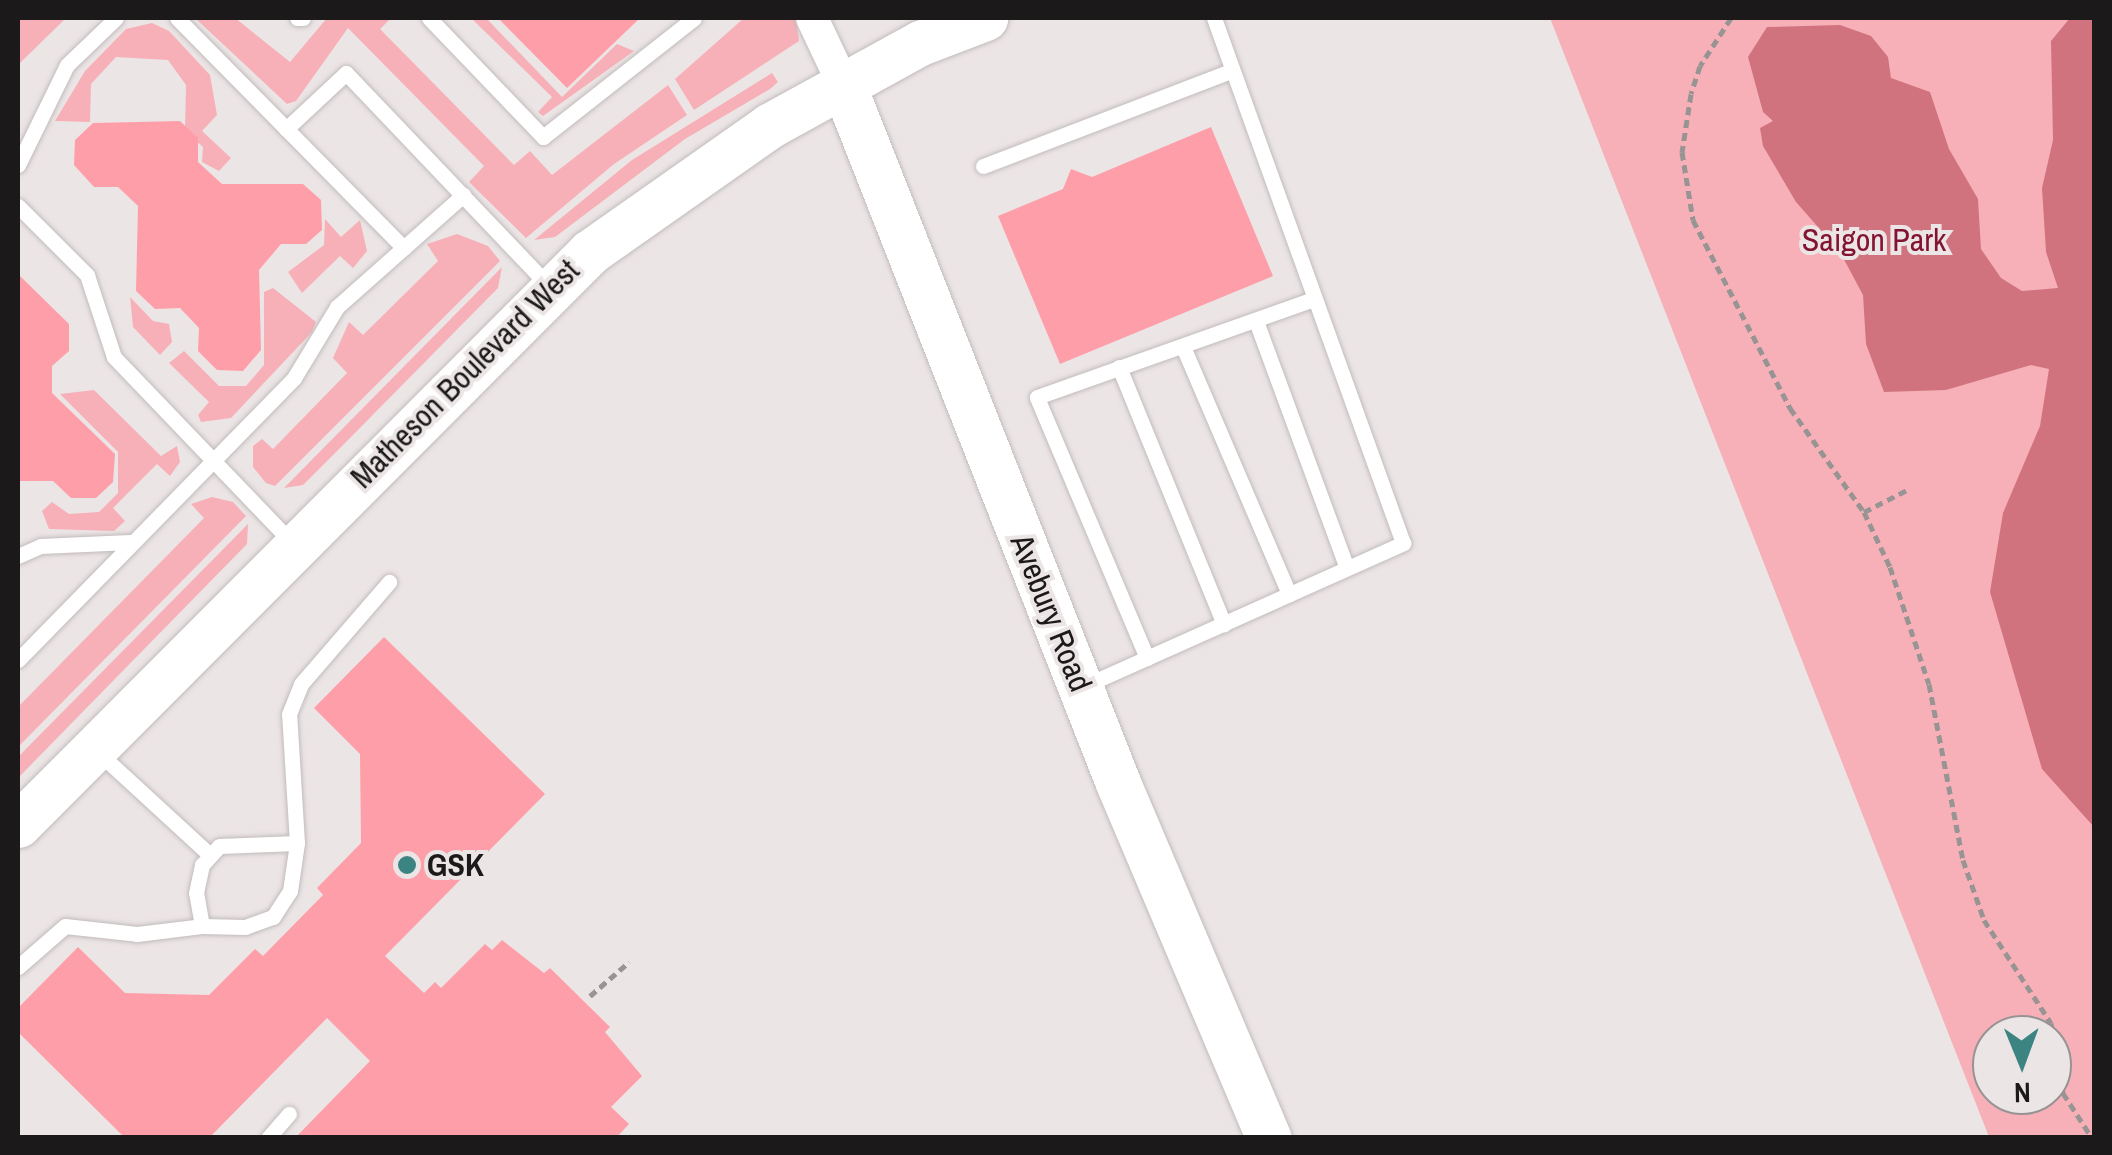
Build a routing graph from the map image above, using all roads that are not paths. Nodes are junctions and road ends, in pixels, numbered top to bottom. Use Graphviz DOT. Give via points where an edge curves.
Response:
graph roads {
  1 [pos="116,18"];
  2 [pos="177,18"];
  3 [pos="428,18"];
  4 [pos="694,18"];
  5 [pos="812,18"];
  6 [pos="985,18"];
  7 [pos="1214,18"];
  8 [pos="1228,72"];
  9 [pos="843,84"];
  10 [pos="286,130"];
  11 [pos="18,165"];
  12 [pos="983,166"];
  13 [pos="463,195"];
  14 [pos="18,206"];
  15 [pos="404,248"];
  16 [pos="550,286"];
  17 [pos="1313,299"];
  18 [pos="1256,321"];
  19 [pos="1184,349"];
  20 [pos="1119,367"];
  21 [pos="213,463"];
  22 [pos="135,541"];
  23 [pos="294,545"];
  24 [pos="18,556"];
  25 [pos="1347,568"];
  26 [pos="389,582"];
  27 [pos="1289,594"];
  28 [pos="1224,624"];
  29 [pos="1147,658"];
  30 [pos="18,660"];
  31 [pos="1080,688"];
  32 [pos="96,750"];
  33 [pos="18,825"];
  34 [pos="297,843"];
  35 [pos="210,855"];
  36 [pos="202,926"];
  37 [pos="18,967"];
  38 [pos="289,1114"];
  39 [pos="268,1138"];
  40 [pos="1268,1138"];
  1 -- 11 [label="lane" via="68,66"];
  2 -- 10 [label="lane"];
  3 -- 4 [label="lane" via="543,137"];
  5 -- 9 [label="street"];
  6 -- 9 [label="street, Matheson Boulevard West"];
  7 -- 8 [label="lane"];
  8 -- 12 [label="lane"];
  8 -- 17 [label="lane"];
  9 -- 16 [label="street, Matheson Boulevard West" via="697,172"];
  9 -- 31 [label="street, Avebury Road"];
  10 -- 13 [label="lane" via="346,73"];
  10 -- 15 [label="lane"];
  13 -- 15 [label="lane"];
  13 -- 16 [label="lane"];
  14 -- 21 [label="lane" via="87,274 114,357"];
  15 -- 21 [label="lane" via="337,307 294,378"];
  16 -- 23 [label="street, Matheson Boulevard West"];
  17 -- 18 [label="lane"];
  17 -- 25 [label="lane" via="1403,543"];
  18 -- 19 [label="lane"];
  18 -- 25 [label="lane"];
  19 -- 20 [label="lane"];
  19 -- 27 [label="lane"];
  20 -- 28 [label="lane"];
  20 -- 29 [label="lane" via="1037,396"];
  21 -- 22 [label="lane"];
  21 -- 23 [label="lane"];
  22 -- 24 [label="lane" via="112,548 40,546"];
  22 -- 30 [label="lane"];
  23 -- 32 [label="street, Matheson Boulevard West"];
  25 -- 27 [label="lane"];
  26 -- 34 [label="lane" via="301,684 289,714"];
  27 -- 28 [label="lane"];
  28 -- 29 [label="lane"];
  29 -- 31 [label="lane"];
  31 -- 40 [label="street, Avebury Road"];
  32 -- 33 [label="street, Matheson Boulevard West"];
  32 -- 35 [label="lane"];
  34 -- 35 [label="lane" via="219,846"];
  34 -- 36 [label="lane" via="290,891 273,917 245,928"];
  35 -- 36 [label="lane" via="196,893"];
  36 -- 37 [label="lane" via="137,934 65,926"];
  38 -- 39 [label="lane"];
}
